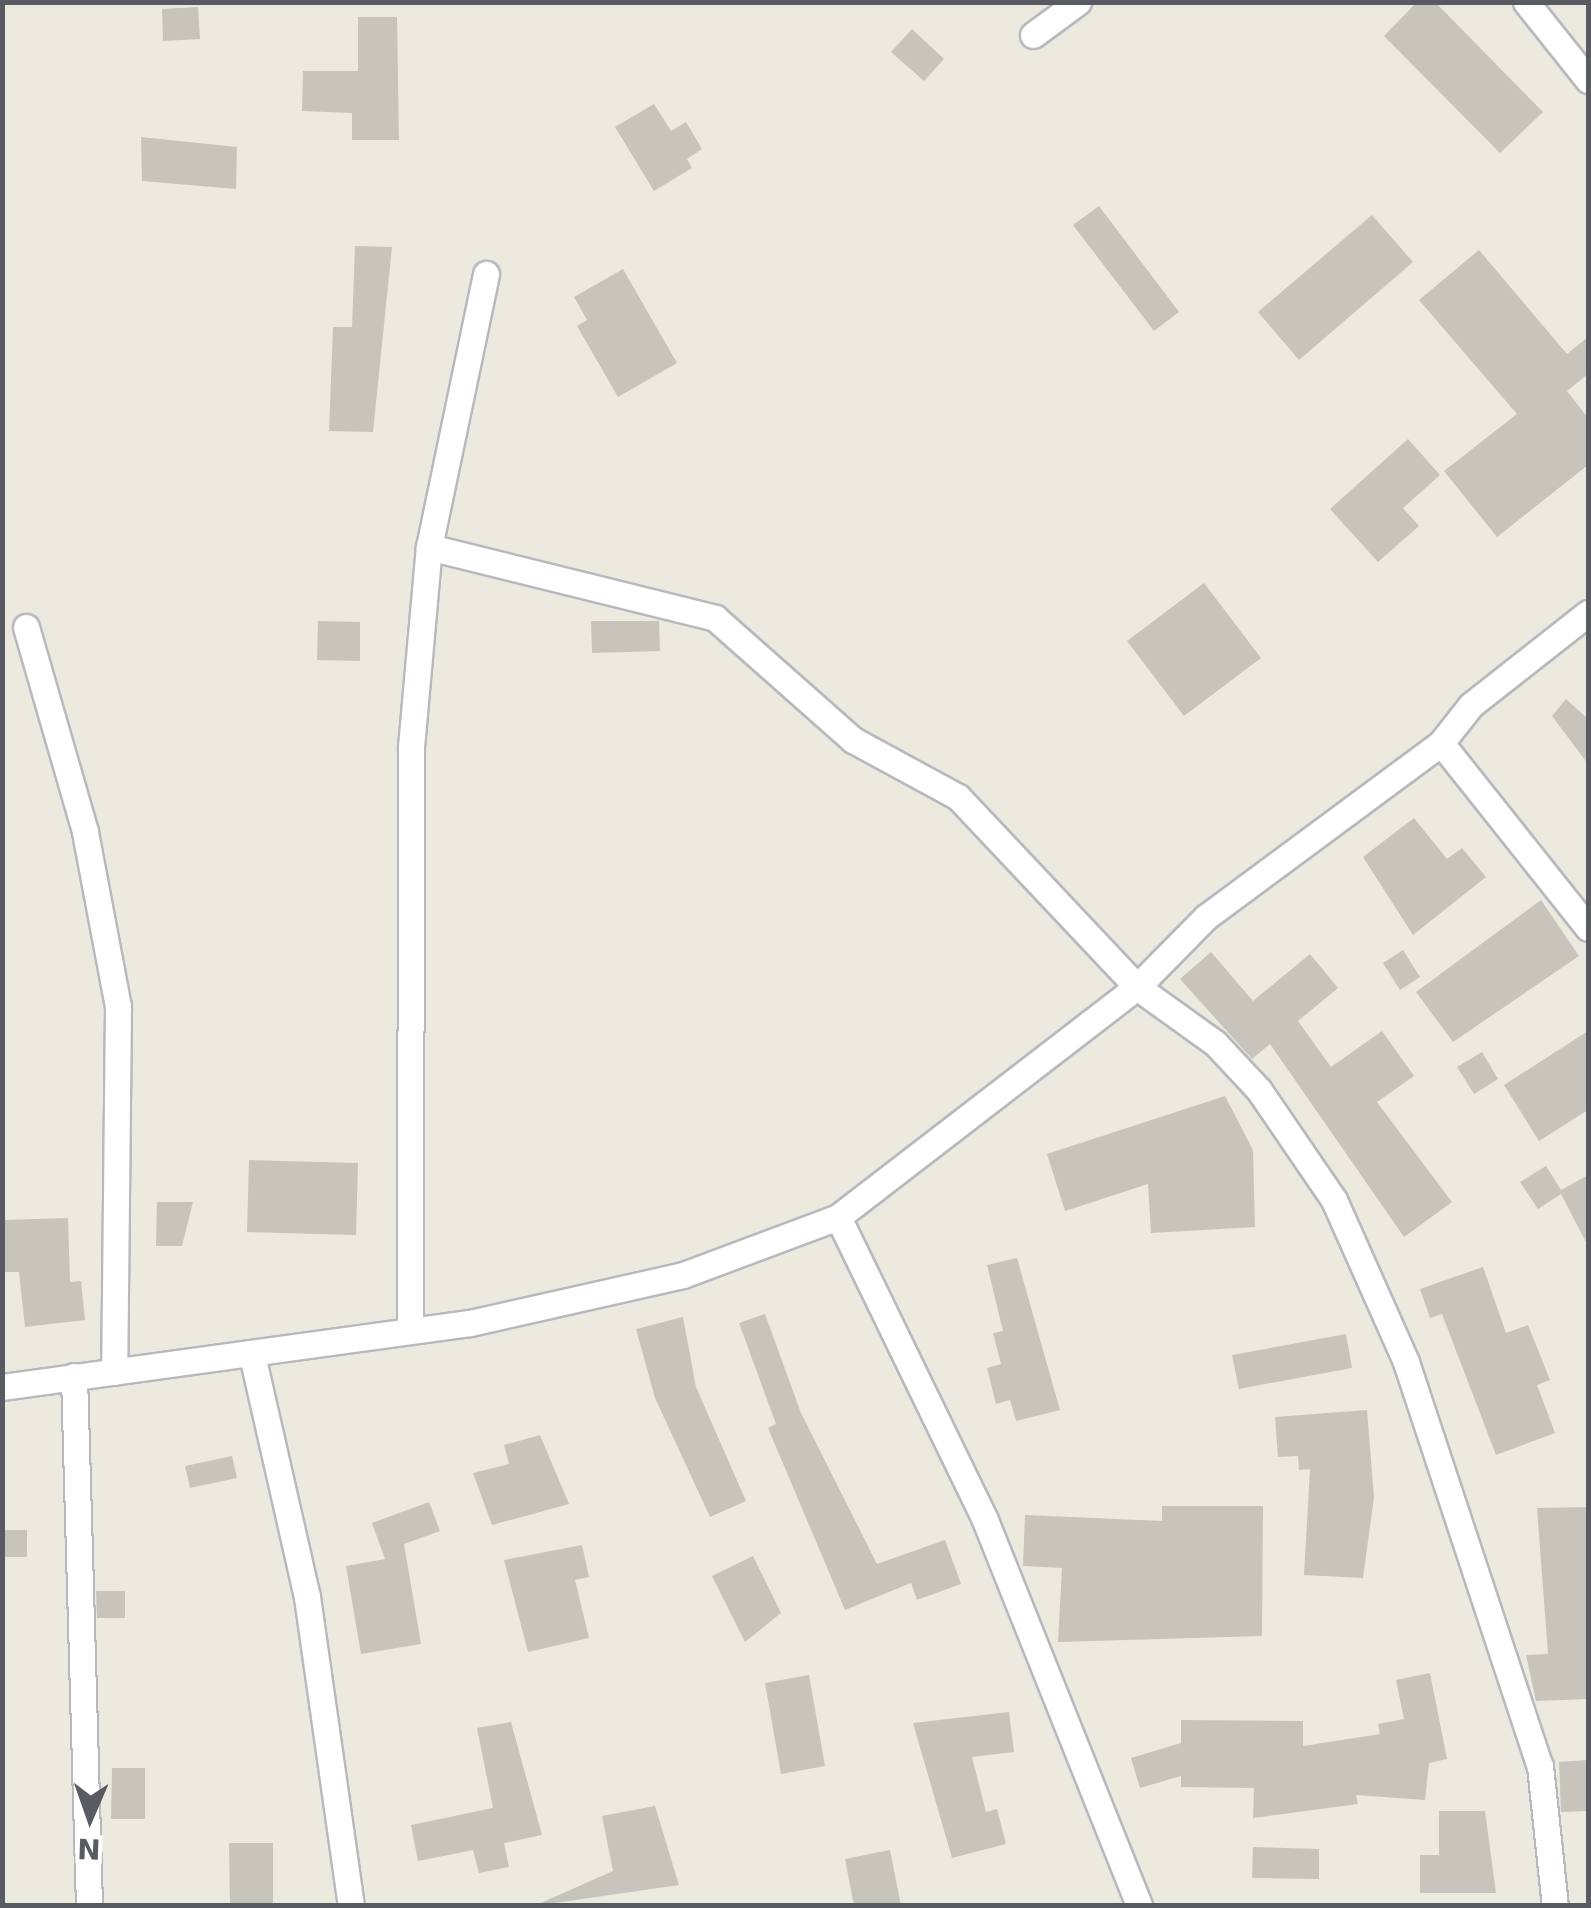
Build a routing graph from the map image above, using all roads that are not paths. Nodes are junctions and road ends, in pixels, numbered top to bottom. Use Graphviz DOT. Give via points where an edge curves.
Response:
graph roads {
  1 [pos="1078,2"];
  2 [pos="1526,2"];
  3 [pos="1033,35"];
  4 [pos="1588,80"];
  5 [pos="486,274"];
  6 [pos="429,547"];
  7 [pos="1588,613"];
  8 [pos="26,627"];
  9 [pos="1440,742"];
  10 [pos="1588,928"];
  11 [pos="1136,987"];
  12 [pos="838,1217"];
  13 [pos="410,1331"];
  14 [pos="252,1355"];
  15 [pos="114,1372"];
  16 [pos="74,1376"];
  17 [pos="2,1387"];
  18 [pos="89,1906"];
  19 [pos="352,1906"];
  20 [pos="1139,1906"];
  21 [pos="1554,1906"];
  1 -- 3 [label="street"];
  2 -- 4 [label="street"];
  5 -- 6 [label="street"];
  6 -- 11 [label="street" via="716,618 853,740 958,797"];
  6 -- 13 [label="street" via="411,747"];
  7 -- 9 [label="street" via="1471,705"];
  8 -- 15 [label="street" via="85,832 118,1006"];
  9 -- 10 [label="street"];
  9 -- 11 [label="street" via="1206,918"];
  11 -- 12 [label="street"];
  11 -- 21 [label="street" via="1216,1043 1297,1138 1334,1200 1406,1362 1540,1766"];
  12 -- 13 [label="street" via="683,1275"];
  12 -- 20 [label="street" via="985,1520"];
  13 -- 14 [label="street"];
  14 -- 15 [label="street"];
  14 -- 19 [label="street" via="307,1598"];
  15 -- 16 [label="street"];
  16 -- 17 [label="street"];
  16 -- 18 [label="street"];
}
